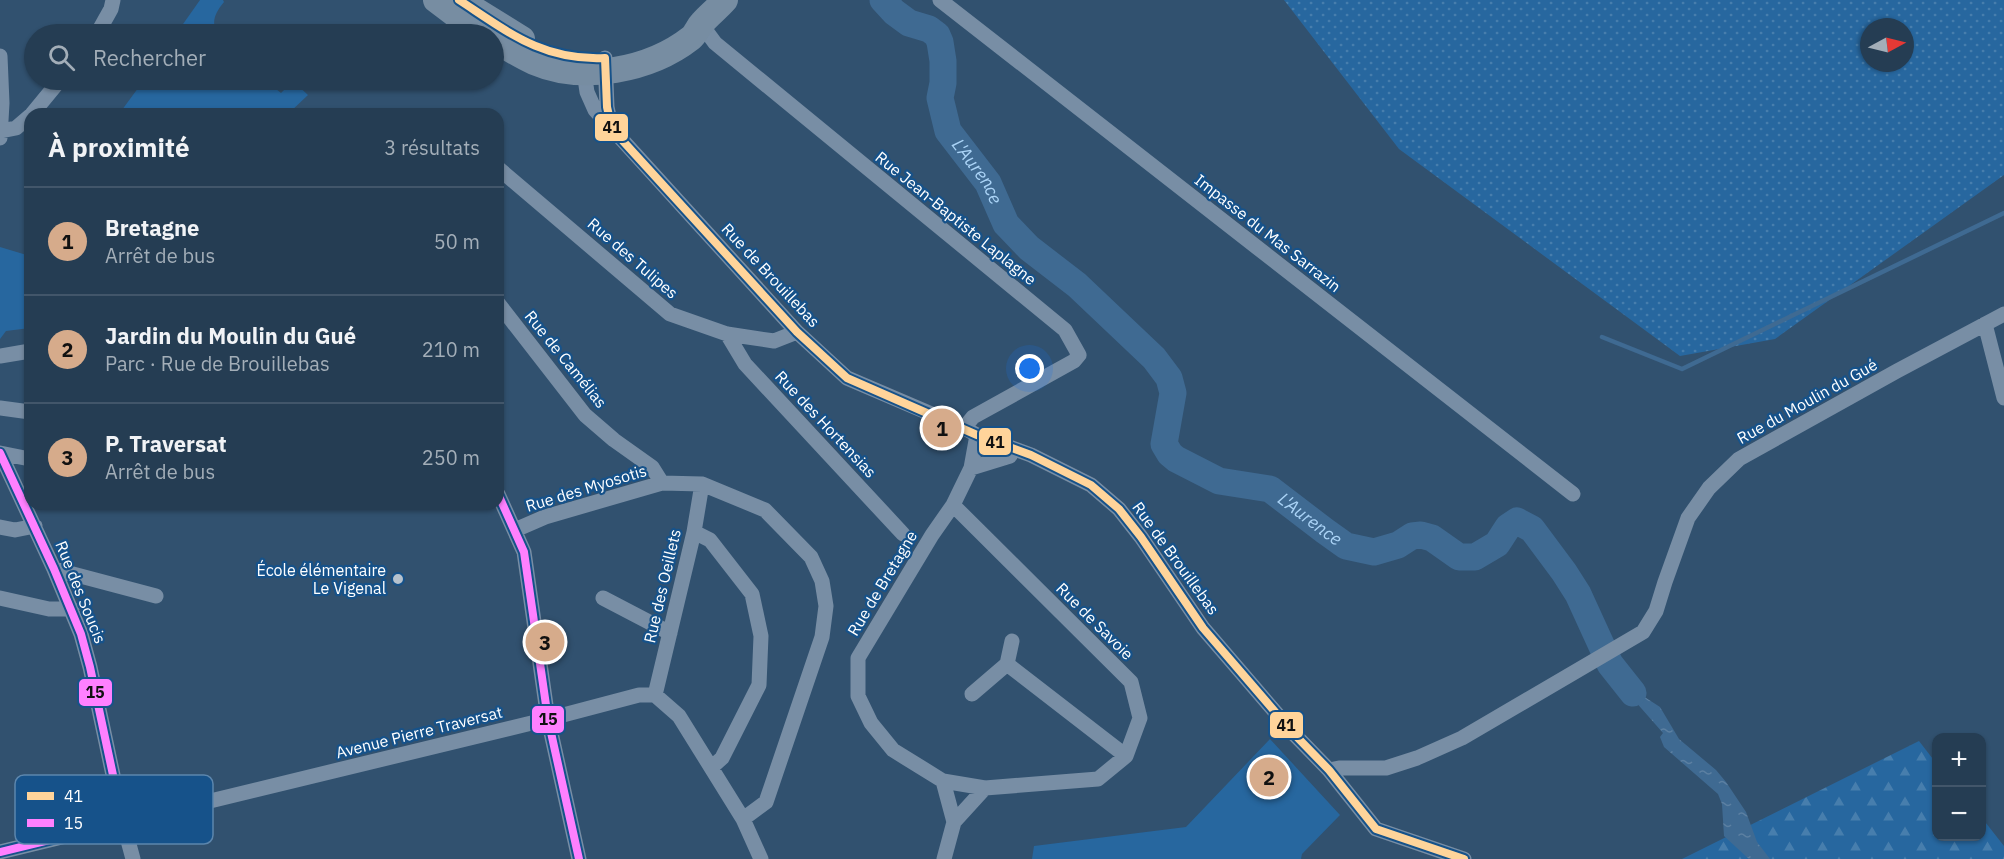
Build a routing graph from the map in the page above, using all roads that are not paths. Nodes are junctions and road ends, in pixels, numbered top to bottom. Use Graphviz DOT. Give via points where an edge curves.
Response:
graph roads {
  1 [pos="113,0"];
  2 [pos="436,0"];
  3 [pos="459,0"];
  4 [pos="725,0"];
  5 [pos="940,0"];
  6 [pos="103,24"];
  7 [pos="469,24"];
  8 [pos="496,24"];
  9 [pos="701,24"];
  10 [pos="504,29"];
  11 [pos="504,46"];
  12 [pos="0,56"];
  13 [pos="594,65"];
  14 [pos="52,90"];
  15 [pos="37,108"];
  16 [pos="24,121"];
  17 [pos="612,129"];
  18 [pos="1,135"];
  19 [pos="504,173"];
  20 [pos="504,311"];
  21 [pos="2004,314"];
  22 [pos="1985,324"];
  23 [pos="797,332"];
  24 [pos="727,334"];
  25 [pos="24,352"];
  26 [pos="0,356"];
  27 [pos="2004,398"];
  28 [pos="0,408"];
  29 [pos="24,411"];
  30 [pos="970,432"];
  31 [pos="1013,450"];
  32 [pos="0,453"];
  33 [pos="24,458"];
  34 [pos="971,468"];
  35 [pos="662,483"];
  36 [pos="702,484"];
  37 [pos="1573,494"];
  38 [pos="24,503"];
  39 [pos="953,505"];
  40 [pos="504,507"];
  41 [pos="27,510"];
  42 [pos="0,526"];
  43 [pos="35,526"];
  44 [pos="515,530"];
  45 [pos="694,532"];
  46 [pos="903,534"];
  47 [pos="54,569"];
  48 [pos="156,596"];
  49 [pos="0,598"];
  50 [pos="603,598"];
  51 [pos="72,609"];
  52 [pos="670,633"];
  53 [pos="1012,641"];
  54 [pos="1007,664"];
  55 [pos="972,694"];
  56 [pos="655,695"];
  57 [pos="548,719"];
  58 [pos="1126,756"];
  59 [pos="712,767"];
  60 [pos="1329,770"];
  61 [pos="113,775"];
  62 [pos="943,781"];
  63 [pos="985,788"];
  64 [pos="213,800"];
  65 [pos="743,819"];
  66 [pos="954,822"];
  67 [pos="33,844"];
  68 [pos="129,844"];
  69 [pos="0,852"];
  70 [pos="133,859"];
  71 [pos="579,859"];
  72 [pos="761,859"];
  73 [pos="944,859"];
  74 [pos="1464,859"];
  1 -- 6 [label="street"];
  2 -- 7 [label="main road"];
  3 -- 8 [label="main road"];
  4 -- 9 [label="main road"];
  5 -- 37 [label="street, Impasse du Mas Sarrazin"];
  9 -- 13 [label="main road"];
  9 -- 30 [label="street, Rue Jean-Baptiste Laplagne" via="715,43 1065,330 1079,355 1074,361 973,417"];
  10 -- 13 [label="main road" via="551,52"];
  11 -- 13 [label="main road" via="535,63 568,71"];
  12 -- 18 [label="street"];
  13 -- 17 [label="street"];
  13 -- 17 [label="street, Rue de Brouillebas" via="587,92 595,110"];
  14 -- 15 [label="street"];
  16 -- 18 [label="street"];
  17 -- 23 [label="street, Rue de Brouillebas"];
  19 -- 24 [label="street, Rue des Tulipes" via="670,314"];
  20 -- 35 [label="street, Rue de Camélias" via="585,415 652,467"];
  21 -- 22 [label="street, Rue du Moulin du Gué"];
  22 -- 27 [label="street"];
  22 -- 60 [label="street, Rue du Moulin du Gué" via="1739,459 1709,488 1688,518 1656,611 1643,633 1462,738 1417,758 1386,768"];
  23 -- 24 [label="street, Rue des Tulipes" via="774,341"];
  23 -- 30 [label="street, Rue de Brouillebas" via="847,378"];
  24 -- 46 [label="street, Rue des Hortensias" via="745,363"];
  25 -- 26 [label="street"];
  28 -- 29 [label="street"];
  30 -- 31 [label="street, Rue de Brouillebas"];
  30 -- 34 [label="street"];
  31 -- 34 [label="street" via="1010,456"];
  31 -- 60 [label="street, Rue de Brouillebas" via="1091,485 1119,509 1203,628"];
  32 -- 33 [label="street"];
  32 -- 38 [label="street, Rue des Soucis"];
  34 -- 39 [label="street"];
  35 -- 36 [label="street, Rue des Myosotis"];
  35 -- 44 [label="street, Rue des Myosotis"];
  36 -- 45 [label="street, Rue des Oeillets"];
  36 -- 65 [label="street, Rue des Myosotis" via="765,510 811,556 822,580 826,606 822,637 766,802"];
  39 -- 58 [label="street, Rue de Savoie" via="1131,682 1140,718"];
  39 -- 62 [label="street, Rue de Bretagne" via="858,658 858,696 870,723 893,750"];
  40 -- 44 [label="street"];
  41 -- 43 [label="street, Rue des Soucis"];
  42 -- 43 [label="street" via="15,530"];
  43 -- 47 [label="street, Rue des Soucis"];
  44 -- 57 [label="street" via="524,552"];
  45 -- 52 [label="street, Rue des Oeillets"];
  45 -- 59 [label="street" via="710,540 752,594 761,636 759,685 723,758"];
  47 -- 48 [label="street"];
  47 -- 51 [label="street, Rue des Soucis"];
  49 -- 51 [label="street" via="50,609"];
  50 -- 52 [label="street"];
  51 -- 61 [label="street, Rue des Soucis" via="90,667"];
  52 -- 56 [label="street, Rue des Oeillets"];
  53 -- 54 [label="street"];
  54 -- 55 [label="street"];
  54 -- 58 [label="street"];
  56 -- 57 [label="street, Avenue Pierre Traversat" via="639,695"];
  56 -- 59 [label="street" via="679,716"];
  57 -- 64 [label="street, Avenue Pierre Traversat"];
  57 -- 71 [label="street"];
  58 -- 63 [label="street" via="1098,779"];
  59 -- 65 [label="street"];
  60 -- 74 [label="street, Rue de Brouillebas" via="1376,829"];
  62 -- 63 [label="street"];
  62 -- 66 [label="street"];
  63 -- 66 [label="street"];
  65 -- 72 [label="street"];
  66 -- 73 [label="street"];
  67 -- 69 [label="street, Avenue Pierre Traversat"];
  68 -- 70 [label="street, Rue des Soucis"];
}
